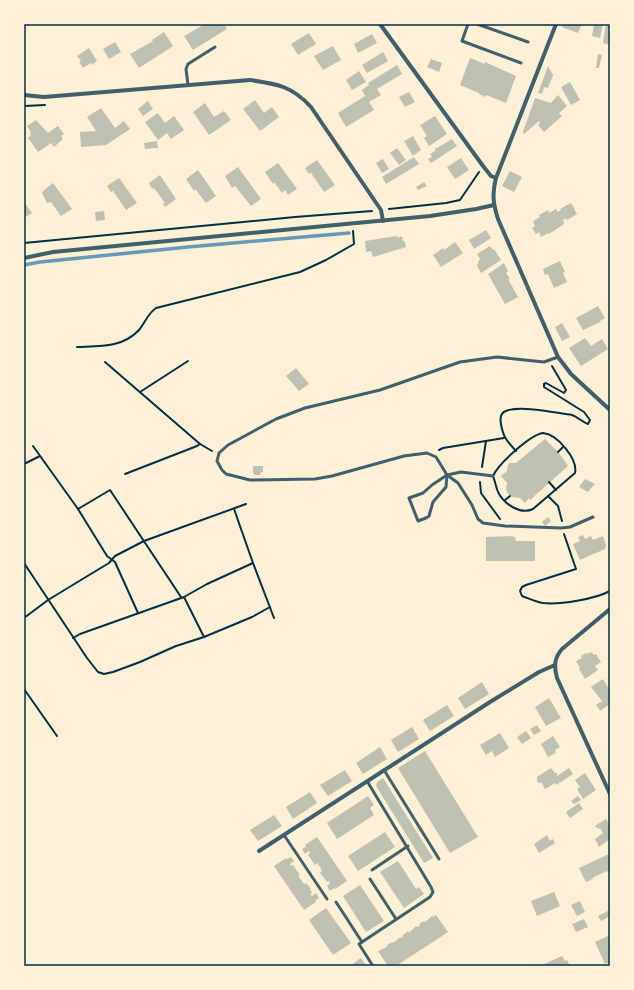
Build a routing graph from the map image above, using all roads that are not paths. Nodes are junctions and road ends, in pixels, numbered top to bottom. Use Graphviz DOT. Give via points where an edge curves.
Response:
graph roads {
  1 [pos="380,24"];
  2 [pos="468,24"];
  3 [pos="477,24"];
  4 [pos="556,24"];
  5 [pos="528,42"];
  6 [pos="214,46"];
  7 [pos="521,63"];
  8 [pos="188,85"];
  9 [pos="24,95"];
  10 [pos="496,178"];
  11 [pos="494,205"];
  12 [pos="383,220"];
  13 [pos="24,258"];
  14 [pos="558,357"];
  15 [pos="610,410"];
  16 [pos="447,475"];
  17 [pos="493,476"];
  18 [pos="593,517"];
  19 [pos="610,609"];
  20 [pos="555,665"];
  21 [pos="384,770"];
  22 [pos="367,781"];
  23 [pos="610,794"];
  24 [pos="284,835"];
  25 [pos="408,846"];
  26 [pos="259,851"];
  27 [pos="439,859"];
  28 [pos="372,870"];
  29 [pos="370,879"];
  30 [pos="327,899"];
  31 [pos="336,902"];
  32 [pos="396,919"];
  33 [pos="362,942"];
  34 [pos="374,966"];
  1 -- 10 [label="street" via="483,166"];
  2 -- 7 [label="lane" via="462,42"];
  3 -- 5 [label="lane"];
  4 -- 10 [label="street"];
  6 -- 8 [label="lane" via="188,64"];
  8 -- 9 [label="street" via="44,98"];
  8 -- 12 [label="street" via="250,80 279,85 296,93 311,107 381,210"];
  10 -- 11 [label="street" via="493,191"];
  11 -- 12 [label="street" via="430,216"];
  11 -- 14 [label="street"];
  12 -- 13 [label="street" via="53,252"];
  14 -- 15 [label="street" via="571,374"];
  14 -- 16 [label="lane" via="544,362 497,358 456,363 380,390 299,410 234,441 219,453 217,461 224,472 235,477 252,480 319,479 424,453 438,459"];
  16 -- 16 [label="lane" via="423,492 409,498 418,521 429,516 433,502 446,487"];
  16 -- 17 [label="lane" via="461,472"];
  16 -- 18 [label="lane" via="458,482 478,519 483,523 561,528"];
  19 -- 20 [label="street" via="562,649"];
  20 -- 21 [label="street" via="521,682"];
  20 -- 23 [label="street" via="557,678"];
  21 -- 22 [label="street"];
  21 -- 27 [label="lane"];
  22 -- 24 [label="street"];
  22 -- 25 [label="lane"];
  24 -- 26 [label="street"];
  24 -- 30 [label="lane"];
  25 -- 28 [label="lane"];
  25 -- 32 [label="lane" via="433,892 430,897"];
  29 -- 32 [label="lane"];
  31 -- 33 [label="lane"];
  32 -- 33 [label="lane"];
  33 -- 34 [label="lane" via="359,944"];
}
